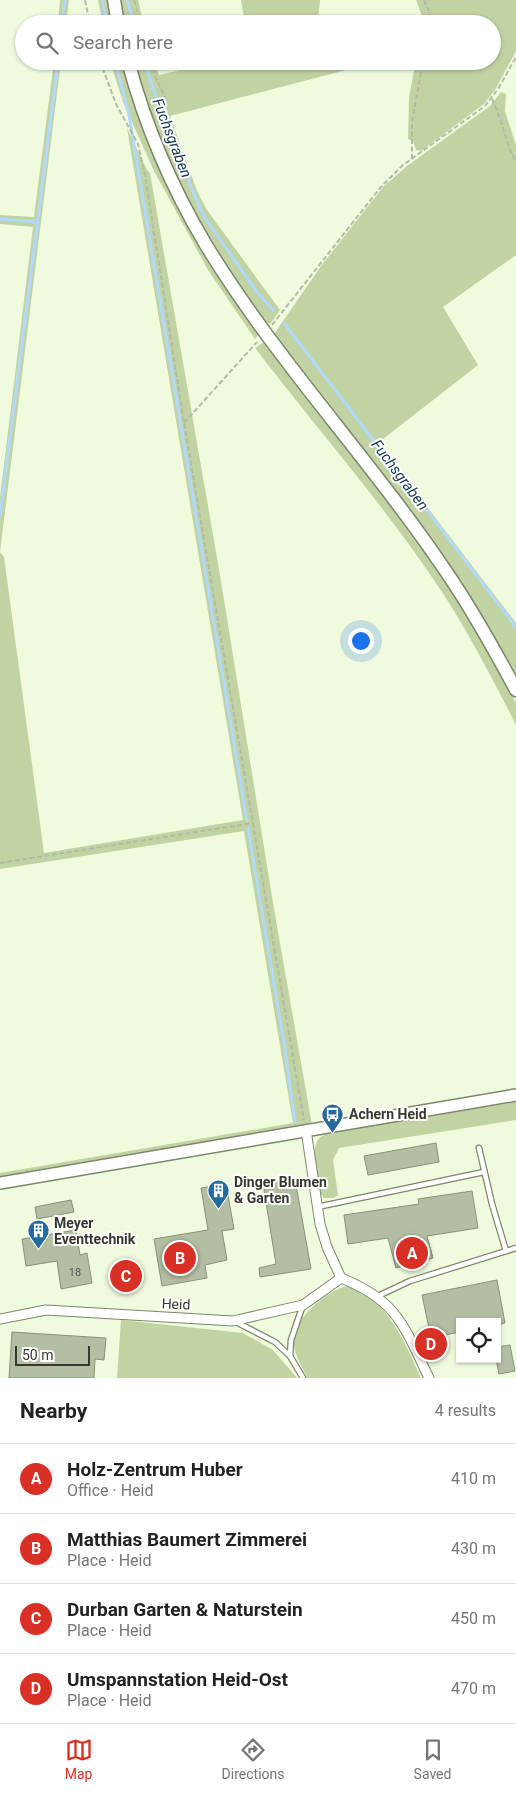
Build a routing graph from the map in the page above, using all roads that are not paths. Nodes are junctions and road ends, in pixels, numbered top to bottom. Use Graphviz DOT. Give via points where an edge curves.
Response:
graph roads {
  1 [pos="114,0"];
  2 [pos="116,15"];
  3 [pos="131,70"];
  4 [pos="516,690"];
  5 [pos="516,1095"];
  6 [pos="306,1130"];
  7 [pos="479,1148"];
  8 [pos="484,1172"];
  9 [pos="0,1184"];
  10 [pos="317,1207"];
  11 [pos="516,1248"];
  12 [pos="506,1251"];
  13 [pos="340,1278"];
  14 [pos="378,1296"];
  15 [pos="303,1305"];
  16 [pos="0,1318"];
  17 [pos="233,1321"];
  18 [pos="290,1356"];
  19 [pos="303,1378"];
  20 [pos="429,1378"];
  1 -- 2 [label="main road"];
  3 -- 4 [label="main road" via="150,130 191,219 226,276 446,571"];
  5 -- 6 [label="street"];
  6 -- 9 [label="street"];
  6 -- 10 [label="street"];
  7 -- 8 [label="lane"];
  8 -- 10 [label="lane"];
  8 -- 12 [label="lane"];
  10 -- 13 [label="street" via="327,1247"];
  11 -- 12 [label="lane"];
  12 -- 14 [label="lane" via="410,1281"];
  13 -- 14 [label="street"];
  13 -- 15 [label="street, Heid"];
  14 -- 20 [label="street" via="404,1326"];
  15 -- 17 [label="street, Heid"];
  15 -- 18 [label="lane" via="290,1340"];
  16 -- 17 [label="street, Heid" via="46,1310"];
  17 -- 18 [label="lane" via="274,1342"];
  18 -- 19 [label="lane"];
}
